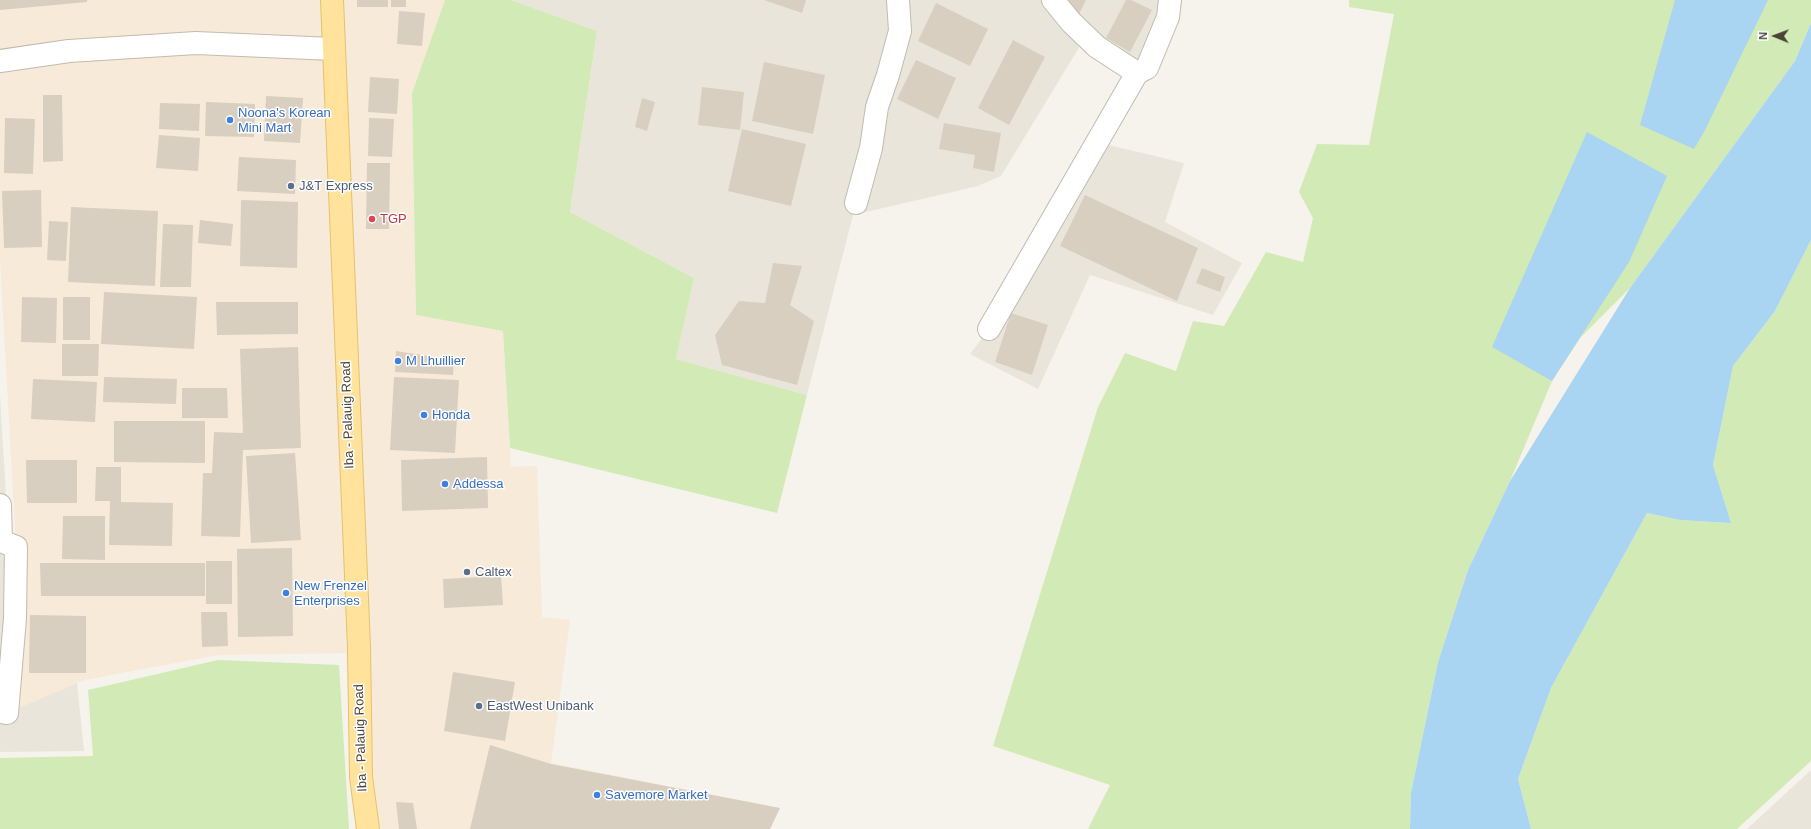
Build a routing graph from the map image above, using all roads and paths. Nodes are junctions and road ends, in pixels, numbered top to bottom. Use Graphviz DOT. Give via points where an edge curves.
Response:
graph roads {
  1 [pos="332,0"];
  2 [pos="898,0"];
  3 [pos="1053,0"];
  4 [pos="1170,0"];
  5 [pos="333,49"];
  6 [pos="0,61"];
  7 [pos="1137,74"];
  8 [pos="856,203"];
  9 [pos="989,329"];
  10 [pos="0,505"];
  11 [pos="0,535"];
  12 [pos="0,712"];
  13 [pos="368,829"];
  1 -- 5 [label="main road, Iba - Palauig Road"];
  2 -- 8 [label="street" via="900,31 877,106 871,148"];
  3 -- 7 [label="street" via="1096,47"];
  4 -- 7 [label="street" via="1168,17 1147,68"];
  5 -- 6 [label="street" via="196,43 69,51"];
  5 -- 13 [label="main road, Iba - Palauig Road" via="359,647 361,777"];
  7 -- 9 [label="street"];
  10 -- 11 [label="street"];
  11 -- 12 [label="street" via="1,541 16,547 15,618 7,712"];
}
